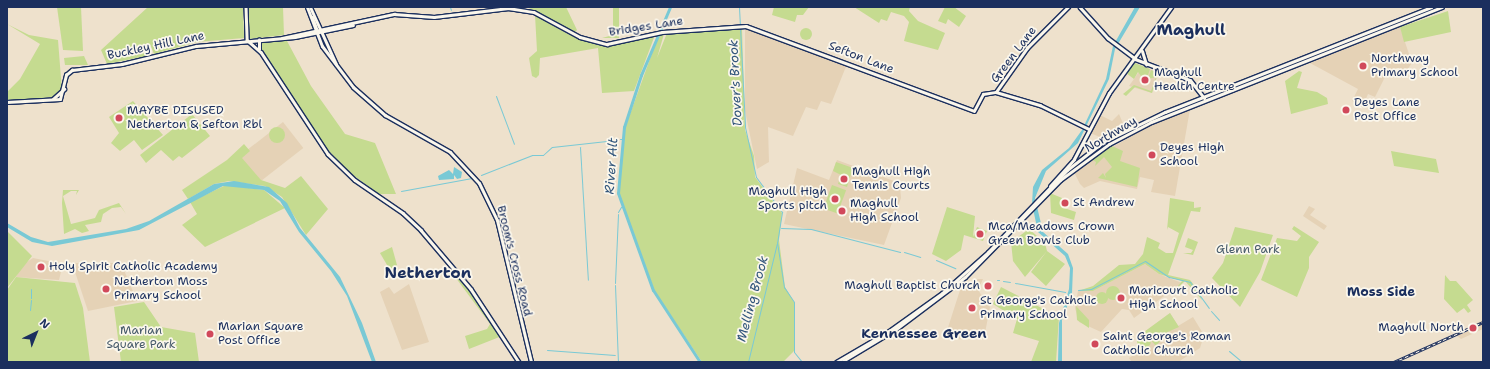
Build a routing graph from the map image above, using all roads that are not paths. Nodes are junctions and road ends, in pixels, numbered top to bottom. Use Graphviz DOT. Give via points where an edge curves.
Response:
graph roads {
  1 [pos="246,7"];
  2 [pos="307,7"];
  3 [pos="310,7"];
  4 [pos="1068,7"];
  5 [pos="1171,7"];
  6 [pos="1430,7"];
  7 [pos="1442,7"];
  8 [pos="1063,8"];
  9 [pos="1080,8"];
  10 [pos="356,24"];
  11 [pos="742,26"];
  12 [pos="317,31"];
  13 [pos="247,40"];
  14 [pos="259,40"];
  15 [pos="259,50"];
  16 [pos="1142,51"];
  17 [pos="1135,59"];
  18 [pos="1147,65"];
  19 [pos="1294,66"];
  20 [pos="1270,70"];
  21 [pos="996,92"];
  22 [pos="1204,96"];
  23 [pos="1216,96"];
  24 [pos="1206,100"];
  25 [pos="7,102"];
  26 [pos="1087,130"];
  27 [pos="1072,171"];
  28 [pos="1062,174"];
  29 [pos="1050,186"];
  30 [pos="1035,206"];
  31 [pos="1031,210"];
  32 [pos="519,362"];
  33 [pos="532,362"];
  34 [pos="836,362"];
  35 [pos="841,362"];
  1 -- 13 [label="main road"];
  2 -- 12 [label="main road, Broom's Cross Road"];
  3 -- 12 [label="main road"];
  4 -- 8 [label="main road, Green Lane"];
  5 -- 16 [label="main road"];
  6 -- 20 [label="main road, Northway"];
  7 -- 19 [label="main road, Northway"];
  8 -- 21 [label="main road, Green Lane" via="1027,48"];
  9 -- 17 [label="main road" via="1111,41"];
  10 -- 11 [label="main road, Bridges Lane" via="394,14 434,17 515,8 534,12 580,37 608,44 662,32"];
  10 -- 12 [label="main road, Buckley Hill Lane"];
  11 -- 21 [label="main road, Sefton Lane" via="974,111 983,94"];
  12 -- 14 [label="main road, Buckley Hill Lane"];
  12 -- 33 [label="main road, Broom's Cross Road" via="337,68 374,107 450,152 479,183 497,220"];
  13 -- 14 [label="main road, Buckley Hill Lane"];
  13 -- 15 [label="main road"];
  13 -- 25 [label="main road, Buckley Hill Lane" via="184,48 122,64 68,72 65,88 60,97 51,100"];
  14 -- 15 [label="main road"];
  15 -- 32 [label="main road" via="328,154 356,180 404,213 421,230 475,295"];
  16 -- 17 [label="main road"];
  16 -- 18 [label="main road"];
  17 -- 18 [label="main road"];
  17 -- 26 [label="main road" via="1109,93"];
  18 -- 22 [label="main road" via="1190,80"];
  19 -- 20 [label="main road"];
  19 -- 23 [label="main road, Northway"];
  20 -- 22 [label="main road, Northway"];
  21 -- 26 [label="main road" via="1040,106"];
  22 -- 23 [label="main road"];
  22 -- 24 [label="main road"];
  22 -- 28 [label="main road, Northway" via="1121,132"];
  23 -- 24 [label="main road, Northway"];
  24 -- 27 [label="main road, Northway" via="1128,134"];
  26 -- 29 [label="main road" via="1080,149"];
  27 -- 28 [label="main road"];
  27 -- 30 [label="main road, Northway"];
  28 -- 29 [label="main road, Northway"];
  29 -- 30 [label="main road, Northway"];
  30 -- 31 [label="main road, Northway"];
  31 -- 34 [label="main road, Northway" via="942,293 895,327"];
  31 -- 35 [label="main road, Northway" via="944,294 896,329"];
}
